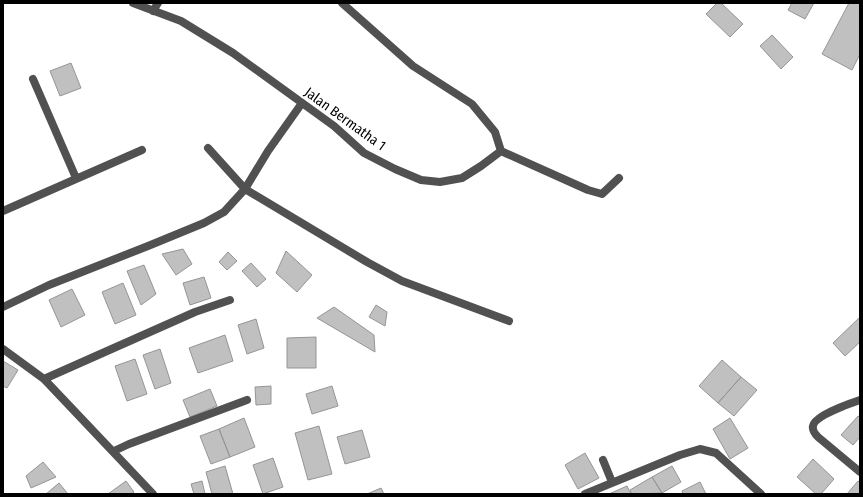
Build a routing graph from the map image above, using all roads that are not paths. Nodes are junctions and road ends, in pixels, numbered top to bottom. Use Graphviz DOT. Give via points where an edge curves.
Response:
graph roads {
  1 [pos="133,3"];
  2 [pos="158,3"];
  3 [pos="342,3"];
  4 [pos="153,11"];
  5 [pos="33,79"];
  6 [pos="302,103"];
  7 [pos="208,148"];
  8 [pos="142,150"];
  9 [pos="501,151"];
  10 [pos="76,178"];
  11 [pos="619,178"];
  12 [pos="245,189"];
  13 [pos="3,211"];
  14 [pos="230,300"];
  15 [pos="3,307"];
  16 [pos="509,321"];
  17 [pos="3,349"];
  18 [pos="44,379"];
  19 [pos="247,400"];
  20 [pos="860,400"];
  21 [pos="114,451"];
  22 [pos="603,460"];
  23 [pos="860,472"];
  24 [pos="612,482"];
  25 [pos="154,494"];
  26 [pos="585,494"];
  27 [pos="761,494"];
  1 -- 4 [label="street, Jalan Bermatha 1"];
  2 -- 4 [label="street"];
  3 -- 9 [label="street" via="413,66 472,104 495,132"];
  4 -- 6 [label="street, Jalan Bermatha 1" via="181,21 233,53"];
  5 -- 10 [label="street"];
  6 -- 9 [label="street, Jalan Bermatha 1" via="334,126 364,153 421,180 440,182 462,178"];
  6 -- 12 [label="street"];
  7 -- 12 [label="street"];
  8 -- 10 [label="street"];
  9 -- 11 [label="street" via="602,194"];
  10 -- 13 [label="street"];
  12 -- 15 [label="street" via="224,212 204,223 49,285"];
  12 -- 16 [label="street" via="402,282"];
  14 -- 18 [label="street" via="196,312"];
  17 -- 18 [label="street"];
  18 -- 21 [label="street"];
  19 -- 21 [label="street"];
  20 -- 23 [label="street" via="826,414 814,421 812,427 818,437"];
  21 -- 25 [label="street"];
  22 -- 24 [label="street"];
  24 -- 26 [label="street"];
  24 -- 27 [label="street" via="700,449 716,453"];
}
